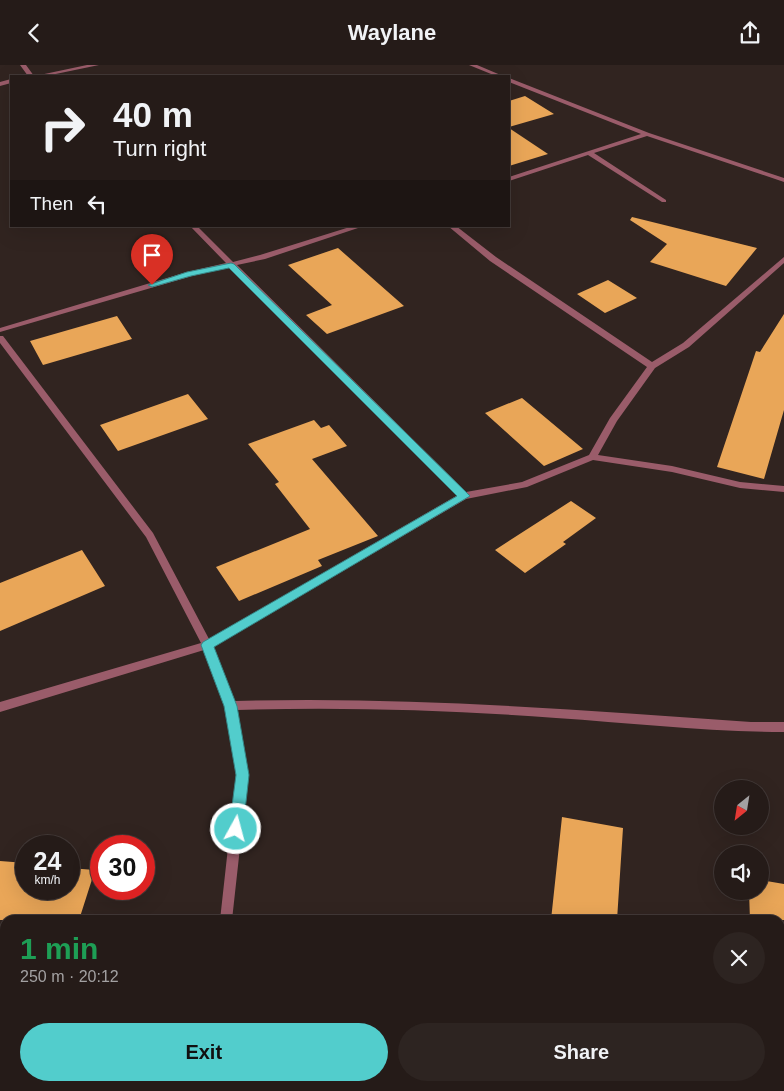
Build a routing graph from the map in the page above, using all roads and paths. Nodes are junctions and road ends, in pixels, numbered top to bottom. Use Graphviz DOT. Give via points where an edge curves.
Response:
graph roads {
  1 [pos="23,65"];
  2 [pos="96,65"];
  3 [pos="472,65"];
  4 [pos="31,75"];
  5 [pos="43,75"];
  6 [pos="497,75"];
  7 [pos="510,80"];
  8 [pos="647,135"];
  9 [pos="589,153"];
  10 [pos="510,179"];
  11 [pos="784,181"];
  12 [pos="664,201"];
  13 [pos="194,227"];
  14 [pos="358,227"];
  15 [pos="452,227"];
  16 [pos="784,259"];
  17 [pos="231,266"];
  18 [pos="0,330"];
  19 [pos="0,338"];
  20 [pos="652,366"];
  21 [pos="592,457"];
  22 [pos="784,489"];
  23 [pos="464,496"];
  24 [pos="207,645"];
  25 [pos="231,706"];
  26 [pos="0,707"];
  27 [pos="784,727"];
  28 [pos="227,915"];
  1 -- 4 [label="street"];
  2 -- 5 [label="street"];
  3 -- 6 [label="street"];
  7 -- 8 [label="street"];
  8 -- 9 [label="street"];
  8 -- 11 [label="street"];
  9 -- 10 [label="street"];
  9 -- 12 [label="street"];
  13 -- 17 [label="street"];
  14 -- 17 [label="street"];
  15 -- 20 [label="street" via="493,259"];
  16 -- 20 [label="street" via="686,345"];
  17 -- 18 [label="street" via="190,274"];
  17 -- 23 [label="street"];
  19 -- 24 [label="street" via="150,535"];
  20 -- 21 [label="street" via="612,420"];
  21 -- 22 [label="street" via="672,469 740,485"];
  21 -- 23 [label="street" via="524,485"];
  23 -- 24 [label="street"];
  24 -- 25 [label="street"];
  24 -- 26 [label="street"];
  25 -- 27 [label="street" via="299,703 480,709"];
  25 -- 28 [label="street" via="242,775"];
}
